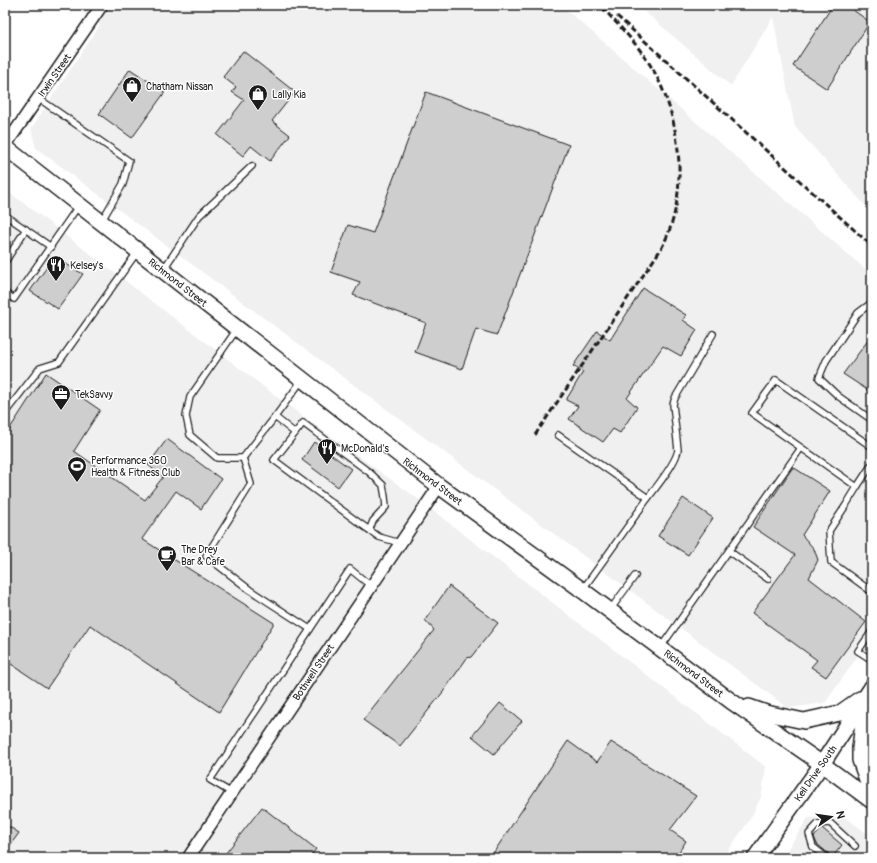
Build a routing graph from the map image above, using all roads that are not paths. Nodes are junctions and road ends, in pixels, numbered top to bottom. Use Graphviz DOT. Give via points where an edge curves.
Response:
graph roads {
  1 [pos="102,5"];
  2 [pos="38,98"];
  3 [pos="5,146"];
  4 [pos="252,166"];
  5 [pos="80,205"];
  6 [pos="5,215"];
  7 [pos="101,222"];
  8 [pos="26,229"];
  9 [pos="51,246"];
  10 [pos="138,251"];
  11 [pos="5,262"];
  12 [pos="163,270"];
  13 [pos="5,292"];
  14 [pos="872,304"];
  15 [pos="237,328"];
  16 [pos="713,334"];
  17 [pos="302,379"];
  18 [pos="5,413"];
  19 [pos="275,417"];
  20 [pos="872,420"];
  21 [pos="295,433"];
  22 [pos="558,435"];
  23 [pos="872,447"];
  24 [pos="801,448"];
  25 [pos="243,458"];
  26 [pos="872,464"];
  27 [pos="439,486"];
  28 [pos="857,487"];
  29 [pos="648,498"];
  30 [pos="369,530"];
  31 [pos="400,543"];
  32 [pos="729,551"];
  33 [pos="635,576"];
  34 [pos="768,579"];
  35 [pos="371,586"];
  36 [pos="582,590"];
  37 [pos="872,592"];
  38 [pos="609,611"];
  39 [pos="310,629"];
  40 [pos="872,631"];
  41 [pos="661,649"];
  42 [pos="872,660"];
  43 [pos="870,690"];
  44 [pos="732,701"];
  45 [pos="822,764"];
  46 [pos="872,789"];
  47 [pos="232,793"];
  48 [pos="872,801"];
  49 [pos="855,846"];
  50 [pos="188,858"];
  51 [pos="755,858"];
  52 [pos="827,858"];
  1 -- 2 [label="street, Irwin Street"];
  2 -- 3 [label="street, Irwin Street"];
  2 -- 7 [label="lane" via="129,161 123,184"];
  3 -- 5 [label="main road, Richmond Street"];
  4 -- 12 [label="lane" via="199,216"];
  5 -- 7 [label="main road, Richmond Street"];
  5 -- 9 [label="lane"];
  6 -- 8 [label="lane"];
  7 -- 10 [label="main road, Richmond Street"];
  8 -- 9 [label="lane"];
  8 -- 11 [label="lane"];
  9 -- 13 [label="lane" via="14,299"];
  10 -- 12 [label="main road, Richmond Street"];
  10 -- 18 [label="lane" via="59,362 40,368"];
  12 -- 15 [label="main road, Richmond Street"];
  14 -- 20 [label="lane" via="858,313 826,361 819,378 838,396"];
  15 -- 17 [label="main road, Richmond Street"];
  15 -- 25 [label="lane" via="190,397 186,416 190,436 217,458"];
  16 -- 29 [label="lane" via="675,398 673,404 677,456"];
  17 -- 19 [label="lane"];
  17 -- 27 [label="main road, Richmond Street"];
  19 -- 21 [label="lane"];
  19 -- 25 [label="lane"];
  21 -- 30 [label="lane" via="274,460"];
  21 -- 30 [label="lane" via="303,423 383,485 386,507 373,521"];
  22 -- 29 [label="lane"];
  23 -- 24 [label="lane" via="776,380 752,413"];
  24 -- 28 [label="lane"];
  24 -- 32 [label="lane"];
  25 -- 39 [label="lane" via="251,484 206,556 250,590"];
  26 -- 28 [label="lane"];
  27 -- 31 [label="street, Bothwell Street"];
  27 -- 36 [label="main road, Richmond Street"];
  28 -- 37 [label="lane" via="830,531 831,562"];
  29 -- 36 [label="lane"];
  30 -- 31 [label="lane" via="379,537"];
  31 -- 35 [label="street, Bothwell Street"];
  32 -- 34 [label="lane"];
  32 -- 41 [label="lane"];
  33 -- 38 [label="lane"];
  35 -- 39 [label="lane" via="350,569"];
  35 -- 47 [label="street, Bothwell Street"];
  36 -- 38 [label="main road, Richmond Street"];
  38 -- 41 [label="main road, Richmond Street"];
  39 -- 47 [label="lane" via="210,780"];
  40 -- 42 [label="lane" via="858,651"];
  41 -- 44 [label="main road, Richmond Street"];
  43 -- 44 [label="main road" via="840,713 804,721 766,713"];
  43 -- 45 [label="main road, Keil Drive South"];
  43 -- 46 [label="main road" via="860,760"];
  44 -- 45 [label="main road, Richmond Street"];
  45 -- 48 [label="main road, Richmond Street"];
  45 -- 51 [label="main road, Keil Drive South"];
  47 -- 50 [label="street, Bothwell Street"];
  49 -- 52 [label="lane" via="830,823 818,824 809,834 813,847"];
}
